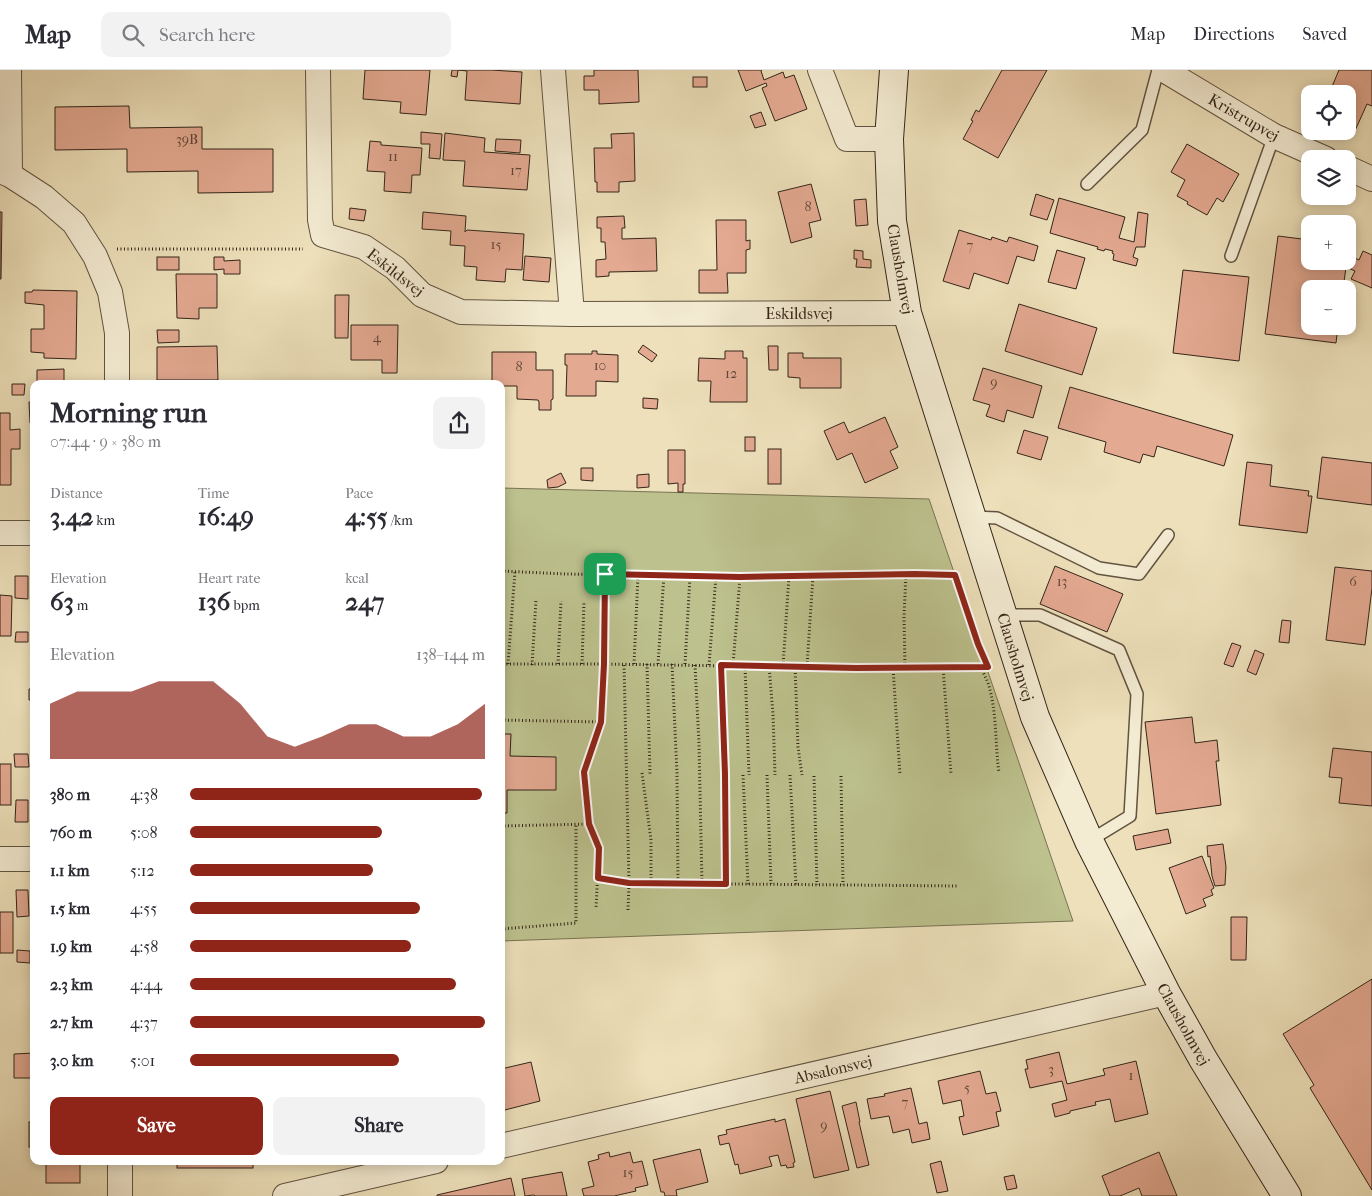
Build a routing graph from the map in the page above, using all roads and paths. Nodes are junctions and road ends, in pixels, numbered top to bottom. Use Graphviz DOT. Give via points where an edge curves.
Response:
graph roads {
  1 [pos="9,70"];
  2 [pos="318,70"];
  3 [pos="553,70"];
  4 [pos="820,70"];
  5 [pos="894,70"];
  6 [pos="1158,70"];
  7 [pos="1164,70"];
  8 [pos="1274,136"];
  9 [pos="889,139"];
  10 [pos="1306,150"];
  11 [pos="1356,172"];
  12 [pos="5,173"];
  13 [pos="1372,179"];
  14 [pos="1087,184"];
  15 [pos="323,234"];
  16 [pos="95,256"];
  17 [pos="1231,256"];
  18 [pos="907,313"];
  19 [pos="572,314"];
  20 [pos="117,380"];
  21 [pos="972,517"];
  22 [pos="0,533"];
  23 [pos="30,533"];
  24 [pos="1168,535"];
  25 [pos="505,570"];
  26 [pos="515,571"];
  27 [pos="605,574"];
  28 [pos="906,574"];
  29 [pos="638,575"];
  30 [pos="664,575"];
  31 [pos="690,576"];
  32 [pos="716,576"];
  33 [pos="789,576"];
  34 [pos="813,576"];
  35 [pos="740,577"];
  36 [pos="536,600"];
  37 [pos="561,601"];
  38 [pos="584,601"];
  39 [pos="1003,614"];
  40 [pos="508,664"];
  41 [pos="532,664"];
  42 [pos="558,664"];
  43 [pos="582,664"];
  44 [pos="604,664"];
  45 [pos="624,664"];
  46 [pos="634,664"];
  47 [pos="647,664"];
  48 [pos="658,664"];
  49 [pos="672,664"];
  50 [pos="685,664"];
  51 [pos="696,665"];
  52 [pos="709,665"];
  53 [pos="721,665"];
  54 [pos="733,665"];
  55 [pos="745,666"];
  56 [pos="770,666"];
  57 [pos="782,666"];
  58 [pos="795,666"];
  59 [pos="807,666"];
  60 [pos="893,667"];
  61 [pos="905,667"];
  62 [pos="943,667"];
  63 [pos="980,667"];
  64 [pos="505,720"];
  65 [pos="601,722"];
  66 [pos="999,773"];
  67 [pos="642,774"];
  68 [pos="650,774"];
  69 [pos="951,774"];
  70 [pos="743,775"];
  71 [pos="749,775"];
  72 [pos="767,775"];
  73 [pos="775,775"];
  74 [pos="790,775"];
  75 [pos="900,775"];
  76 [pos="802,776"];
  77 [pos="814,776"];
  78 [pos="841,776"];
  79 [pos="576,824"];
  80 [pos="589,824"];
  81 [pos="505,826"];
  82 [pos="1089,840"];
  83 [pos="0,859"];
  84 [pos="30,859"];
  85 [pos="598,878"];
  86 [pos="629,883"];
  87 [pos="651,884"];
  88 [pos="678,884"];
  89 [pos="702,884"];
  90 [pos="726,884"];
  91 [pos="748,884"];
  92 [pos="771,884"];
  93 [pos="796,885"];
  94 [pos="817,885"];
  95 [pos="843,885"];
  96 [pos="959,886"];
  97 [pos="596,909"];
  98 [pos="628,910"];
  99 [pos="505,929"];
  100 [pos="1166,993"];
  101 [pos="505,1145"];
  102 [pos="120,1165"];
  103 [pos="419,1165"];
  104 [pos="1280,1193"];
  105 [pos="120,1196"];
  106 [pos="285,1196"];
  1 -- 12 [label="street"];
  2 -- 15 [label="street" via="320,220"];
  3 -- 19 [label="street"];
  4 -- 9 [label="street" via="847,139"];
  5 -- 9 [label="street, Clausholmvej"];
  6 -- 14 [label="lane" via="1142,130"];
  7 -- 8 [label="street, Kristrupvej"];
  8 -- 10 [label="street, Kristrupvej"];
  8 -- 17 [label="lane"];
  9 -- 18 [label="street, Clausholmvej" via="892,221"];
  11 -- 13 [label="street"];
  12 -- 16 [label="street" via="44,197 74,223"];
  15 -- 16 [label="path" via="307,249 112,249"];
  15 -- 19 [label="street, Eskildsvej" via="364,247 396,268 422,295 461,312"];
  16 -- 20 [label="street" via="110,292 117,333"];
  18 -- 19 [label="street, Eskildsvej"];
  18 -- 21 [label="street, Clausholmvej"];
  21 -- 24 [label="lane" via="997,518 1099,568 1139,574"];
  21 -- 39 [label="street, Clausholmvej"];
  22 -- 23 [label="street"];
  25 -- 26 [label="path"];
  26 -- 27 [label="path"];
  26 -- 40 [label="path"];
  27 -- 29 [label="path"];
  27 -- 44 [label="path"];
  28 -- 34 [label="path"];
  28 -- 61 [label="path"];
  28 -- 63 [label="path" via="955,575 988,667"];
  29 -- 30 [label="path"];
  29 -- 46 [label="path"];
  30 -- 31 [label="path"];
  30 -- 48 [label="path"];
  31 -- 32 [label="path"];
  31 -- 50 [label="path"];
  32 -- 35 [label="path"];
  32 -- 52 [label="path"];
  33 -- 34 [label="path"];
  33 -- 35 [label="path"];
  33 -- 57 [label="path"];
  34 -- 59 [label="path"];
  35 -- 54 [label="path"];
  36 -- 41 [label="path"];
  37 -- 42 [label="path"];
  38 -- 43 [label="path"];
  39 -- 82 [label="street, Clausholmvej" via="1035,717"];
  39 -- 82 [label="lane" via="1040,615 1119,650 1137,694 1130,816"];
  40 -- 41 [label="path"];
  41 -- 42 [label="path"];
  42 -- 43 [label="path"];
  43 -- 44 [label="path"];
  44 -- 45 [label="path"];
  44 -- 65 [label="path"];
  45 -- 46 [label="path"];
  45 -- 86 [label="path"];
  46 -- 47 [label="path"];
  47 -- 48 [label="path"];
  47 -- 68 [label="path"];
  48 -- 49 [label="path"];
  49 -- 50 [label="path"];
  49 -- 88 [label="path"];
  50 -- 51 [label="path"];
  51 -- 52 [label="path"];
  51 -- 89 [label="path"];
  52 -- 53 [label="path"];
  53 -- 54 [label="path"];
  53 -- 90 [label="path"];
  54 -- 55 [label="path"];
  55 -- 56 [label="path"];
  55 -- 71 [label="path"];
  56 -- 57 [label="path"];
  56 -- 73 [label="path"];
  57 -- 58 [label="path"];
  58 -- 59 [label="path"];
  58 -- 76 [label="path"];
  59 -- 60 [label="path"];
  60 -- 61 [label="path"];
  60 -- 75 [label="path"];
  61 -- 62 [label="path"];
  62 -- 63 [label="path"];
  62 -- 69 [label="path"];
  63 -- 66 [label="path" via="994,711"];
  64 -- 65 [label="path"];
  65 -- 80 [label="path" via="584,772"];
  67 -- 87 [label="path" via="651,840"];
  70 -- 91 [label="path"];
  72 -- 92 [label="path"];
  74 -- 93 [label="path"];
  77 -- 94 [label="path"];
  78 -- 95 [label="path"];
  79 -- 80 [label="path"];
  79 -- 81 [label="path"];
  79 -- 99 [label="path" via="576,924"];
  80 -- 85 [label="path" via="599,848"];
  82 -- 100 [label="street, Clausholmvej"];
  83 -- 84 [label="street"];
  85 -- 86 [label="path"];
  85 -- 97 [label="path"];
  86 -- 87 [label="path"];
  86 -- 98 [label="path"];
  87 -- 88 [label="path"];
  88 -- 89 [label="path"];
  89 -- 90 [label="path"];
  90 -- 91 [label="path"];
  91 -- 92 [label="path"];
  92 -- 93 [label="path"];
  93 -- 94 [label="path"];
  94 -- 95 [label="path"];
  95 -- 96 [label="path"];
  100 -- 101 [label="street, Absalonsvej"];
  100 -- 104 [label="street, Clausholmvej"];
  102 -- 105 [label="street"];
  103 -- 106 [label="street"];
}
